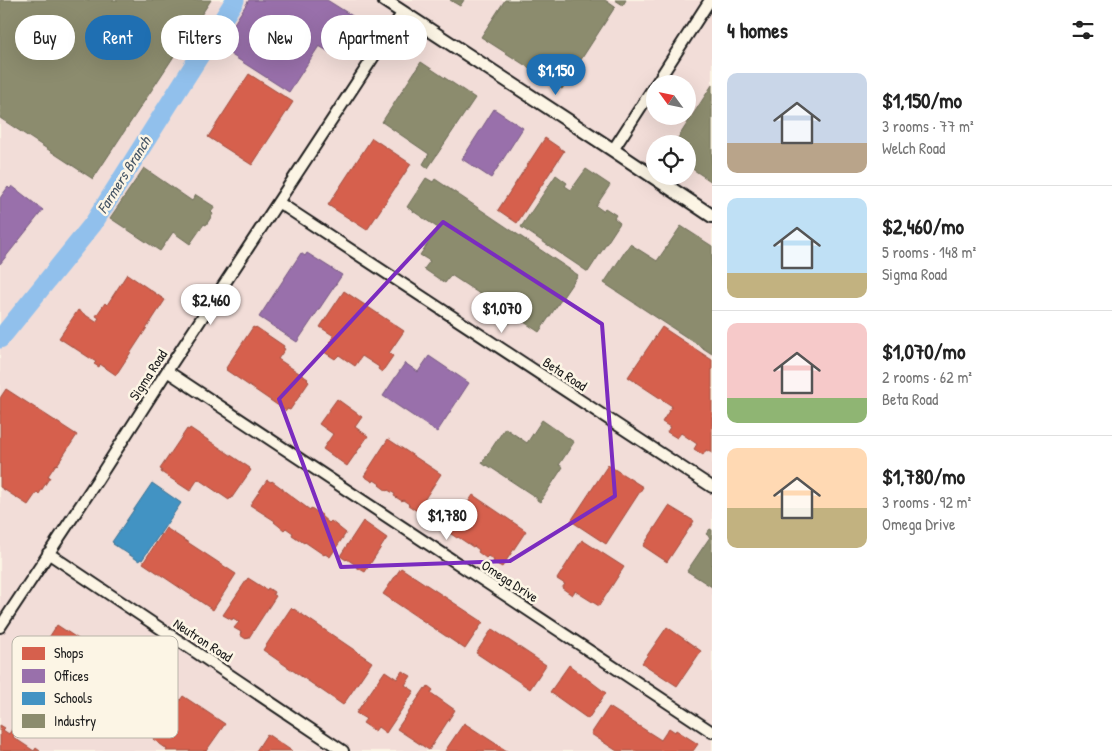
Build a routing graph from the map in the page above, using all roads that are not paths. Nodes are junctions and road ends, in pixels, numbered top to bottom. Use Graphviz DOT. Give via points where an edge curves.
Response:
graph roads {
  1 [pos="384,0"];
  2 [pos="710,0"];
  3 [pos="403,12"];
  4 [pos="661,75"];
  5 [pos="646,98"];
  6 [pos="613,150"];
  7 [pos="278,202"];
  8 [pos="712,216"];
  9 [pos="167,371"];
  10 [pos="712,487"];
  11 [pos="48,553"];
  12 [pos="0,627"];
  13 [pos="171,636"];
  14 [pos="178,641"];
  15 [pos="712,732"];
  16 [pos="342,751"];
  1 -- 3 [label="street"];
  2 -- 4 [label="street"];
  3 -- 6 [label="street"];
  3 -- 7 [label="street, Sigma Road"];
  5 -- 6 [label="street"];
  6 -- 8 [label="street"];
  7 -- 9 [label="street, Sigma Road"];
  7 -- 10 [label="street, Beta Road"];
  9 -- 11 [label="street, Sigma Road"];
  9 -- 15 [label="street, Omega Drive"];
  11 -- 12 [label="street, Sigma Road"];
  11 -- 13 [label="street, Neutron Road"];
  14 -- 16 [label="street, Neutron Road"];
}
